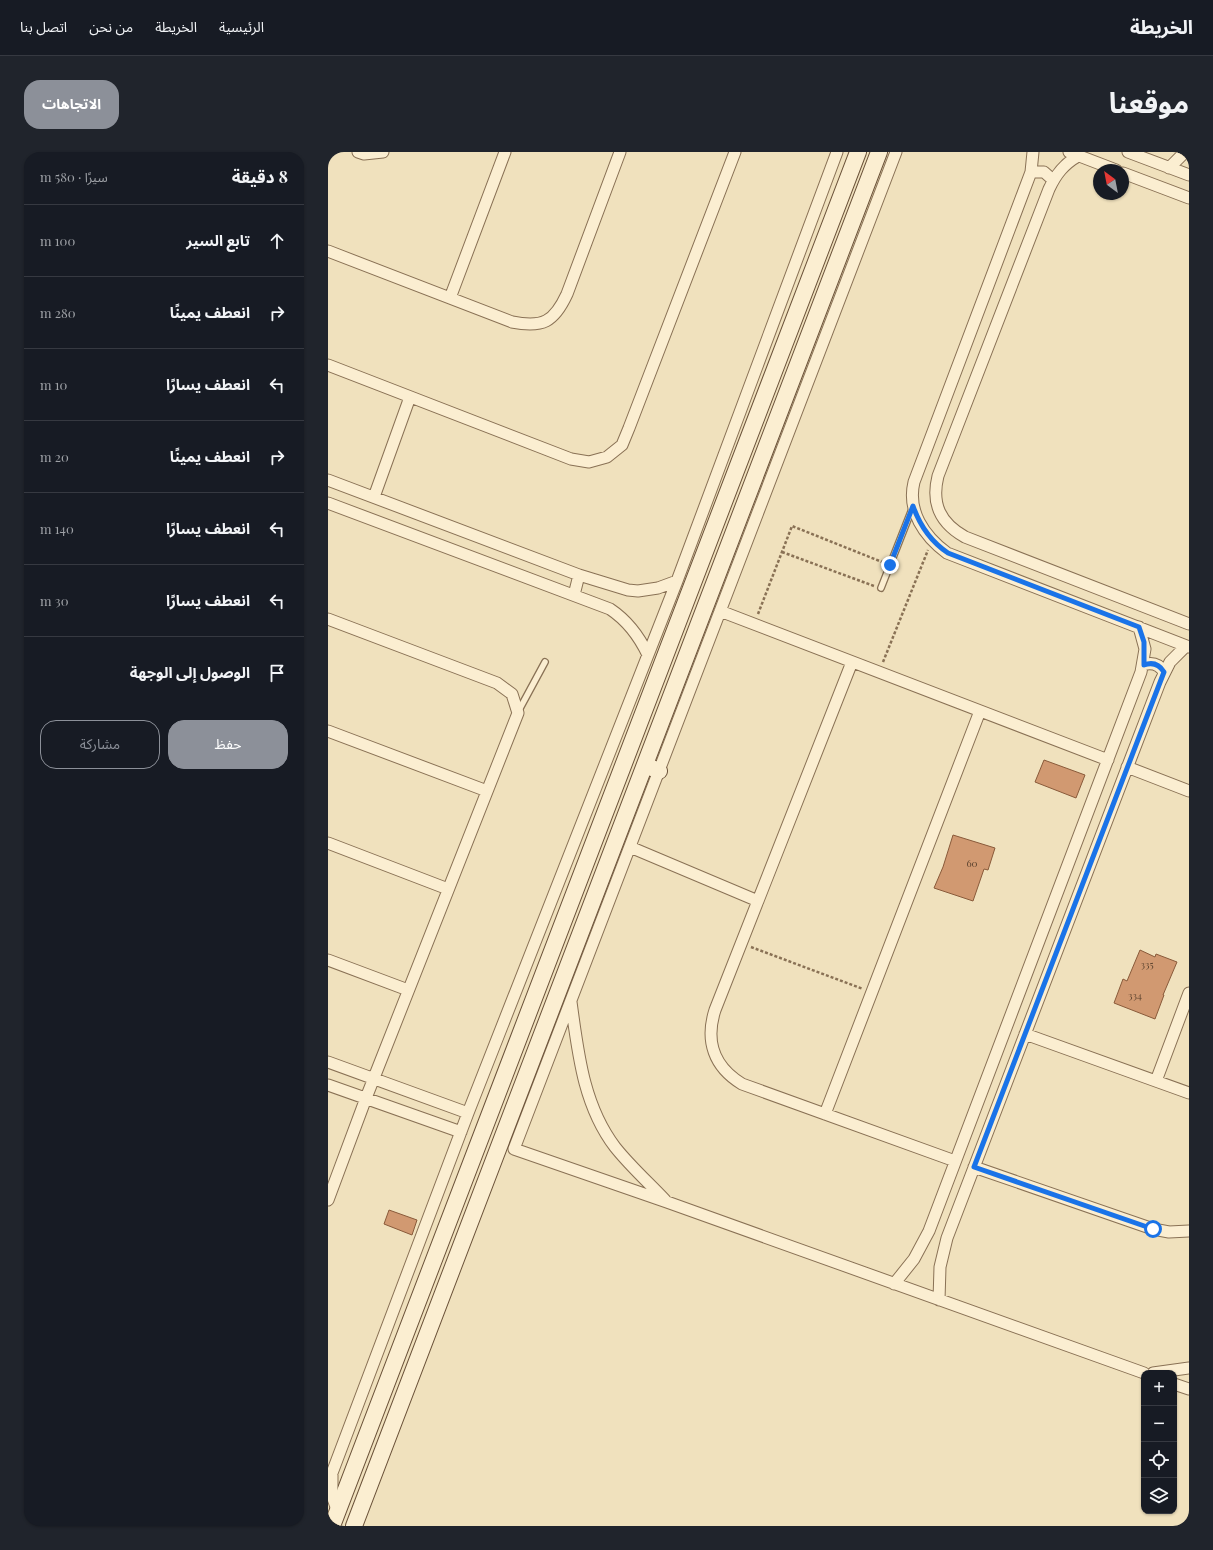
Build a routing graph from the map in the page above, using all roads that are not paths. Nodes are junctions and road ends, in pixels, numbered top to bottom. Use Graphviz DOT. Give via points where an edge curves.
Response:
graph roads {
  1 [pos="358,152"];
  2 [pos="382,152"];
  3 [pos="505,152"];
  4 [pos="620,152"];
  5 [pos="735,152"];
  6 [pos="837,152"];
  7 [pos="858,152"];
  8 [pos="879,152"];
  9 [pos="896,152"];
  10 [pos="1033,152"];
  11 [pos="1128,152"];
  12 [pos="1185,152"];
  13 [pos="1074,154"];
  14 [pos="1100,164"];
  15 [pos="1169,168"];
  16 [pos="1032,172"];
  17 [pos="1129,175"];
  18 [pos="1189,175"];
  19 [pos="1054,180"];
  20 [pos="1189,198"];
  21 [pos="328,250"];
  22 [pos="450,298"];
  23 [pos="328,365"];
  24 [pos="410,397"];
  25 [pos="328,480"];
  26 [pos="374,497"];
  27 [pos="328,503"];
  28 [pos="913,506"];
  29 [pos="579,574"];
  30 [pos="677,580"];
  31 [pos="881,588"];
  32 [pos="574,595"];
  33 [pos="720,611"];
  34 [pos="328,619"];
  35 [pos="1189,624"];
  36 [pos="1139,627"];
  37 [pos="1188,646"];
  38 [pos="648,655"];
  39 [pos="545,662"];
  40 [pos="852,662"];
  41 [pos="1144,665"];
  42 [pos="1164,672"];
  43 [pos="980,711"];
  44 [pos="518,712"];
  45 [pos="328,731"];
  46 [pos="1108,760"];
  47 [pos="1127,767"];
  48 [pos="652,768"];
  49 [pos="487,791"];
  50 [pos="1189,791"];
  51 [pos="328,843"];
  52 [pos="630,847"];
  53 [pos="448,889"];
  54 [pos="758,901"];
  55 [pos="328,960"];
  56 [pos="408,990"];
  57 [pos="1189,993"];
  58 [pos="570,1001"];
  59 [pos="1025,1034"];
  60 [pos="328,1062"];
  61 [pos="374,1078"];
  62 [pos="1156,1081"];
  63 [pos="328,1085"];
  64 [pos="1189,1094"];
  65 [pos="366,1098"];
  66 [pos="468,1113"];
  67 [pos="825,1114"];
  68 [pos="461,1132"];
  69 [pos="481,1138"];
  70 [pos="507,1147"];
  71 [pos="955,1161"];
  72 [pos="974,1167"];
  73 [pos="329,1193"];
  74 [pos="667,1202"];
  75 [pos="1189,1231"];
  76 [pos="894,1284"];
  77 [pos="939,1300"];
  78 [pos="1189,1368"];
  79 [pos="1175,1370"];
  80 [pos="1141,1372"];
  81 [pos="1177,1385"];
  82 [pos="1189,1389"];
  83 [pos="335,1519"];
  84 [pos="354,1526"];
  1 -- 2 [label="street"];
  3 -- 22 [label="street"];
  4 -- 22 [label="street" via="560,310 546,321 529,325 512,322"];
  5 -- 24 [label="street" via="622,445 607,457 589,462 571,459"];
  6 -- 30 [label="street"];
  7 -- 69 [label="street"];
  8 -- 48 [label="street"];
  9 -- 33 [label="street"];
  10 -- 16 [label="street"];
  11 -- 15 [label="street"];
  12 -- 15 [label="street"];
  13 -- 14 [label="street"];
  13 -- 19 [label="street"];
  15 -- 18 [label="street"];
  16 -- 19 [label="street" via="1044,172"];
  16 -- 28 [label="street" via="914,482"];
  17 -- 20 [label="street"];
  19 -- 35 [label="street" via="938,476 936,503 944,520 965,538"];
  21 -- 22 [label="street"];
  23 -- 24 [label="street"];
  24 -- 26 [label="street"];
  25 -- 26 [label="street"];
  26 -- 29 [label="street"];
  27 -- 32 [label="street"];
  28 -- 31 [label="lane"];
  28 -- 36 [label="street" via="920,524 932,540 957,557"];
  29 -- 30 [label="street" via="638,591 658,588"];
  29 -- 32 [label="street"];
  30 -- 38 [label="street"];
  32 -- 38 [label="street" via="610,609 620,616 636,633"];
  33 -- 40 [label="street"];
  33 -- 48 [label="street"];
  34 -- 44 [label="street" via="497,683 512,694"];
  36 -- 37 [label="street"];
  36 -- 41 [label="street" via="1144,642"];
  37 -- 42 [label="street" via="1170,662"];
  38 -- 66 [label="street"];
  39 -- 44 [label="lane"];
  40 -- 43 [label="street"];
  40 -- 54 [label="street"];
  41 -- 42 [label="street" via="1154,663"];
  41 -- 46 [label="street"];
  42 -- 47 [label="street"];
  43 -- 46 [label="street"];
  43 -- 67 [label="street"];
  44 -- 49 [label="street"];
  45 -- 49 [label="street"];
  46 -- 71 [label="street"];
  47 -- 50 [label="street"];
  47 -- 59 [label="street"];
  48 -- 52 [label="street"];
  48 -- 70 [label="street"];
  49 -- 53 [label="street"];
  51 -- 53 [label="street"];
  52 -- 54 [label="street"];
  52 -- 58 [label="street"];
  53 -- 56 [label="street"];
  54 -- 67 [label="street" via="712,1020 711,1041 717,1059 728,1074 742,1084"];
  55 -- 56 [label="street"];
  56 -- 61 [label="street"];
  57 -- 62 [label="street"];
  58 -- 70 [label="street"];
  58 -- 74 [label="street" via="583,1076 593,1107 615,1147"];
  59 -- 62 [label="street"];
  59 -- 72 [label="street"];
  60 -- 61 [label="street"];
  61 -- 65 [label="street"];
  61 -- 66 [label="street"];
  62 -- 64 [label="street"];
  63 -- 65 [label="street"];
  65 -- 68 [label="street"];
  65 -- 73 [label="street"];
  66 -- 68 [label="street"];
  67 -- 71 [label="street"];
  68 -- 83 [label="street" via="332,1473"];
  69 -- 70 [label="street"];
  69 -- 83 [label="street"];
  70 -- 74 [label="street"];
  70 -- 84 [label="street"];
  71 -- 76 [label="street" via="922,1245"];
  72 -- 75 [label="street" via="1153,1229 1169,1232"];
  72 -- 77 [label="street" via="943,1252"];
  74 -- 76 [label="street"];
  76 -- 77 [label="street"];
  77 -- 80 [label="street"];
  78 -- 79 [label="street"];
  81 -- 82 [label="street"];
}
